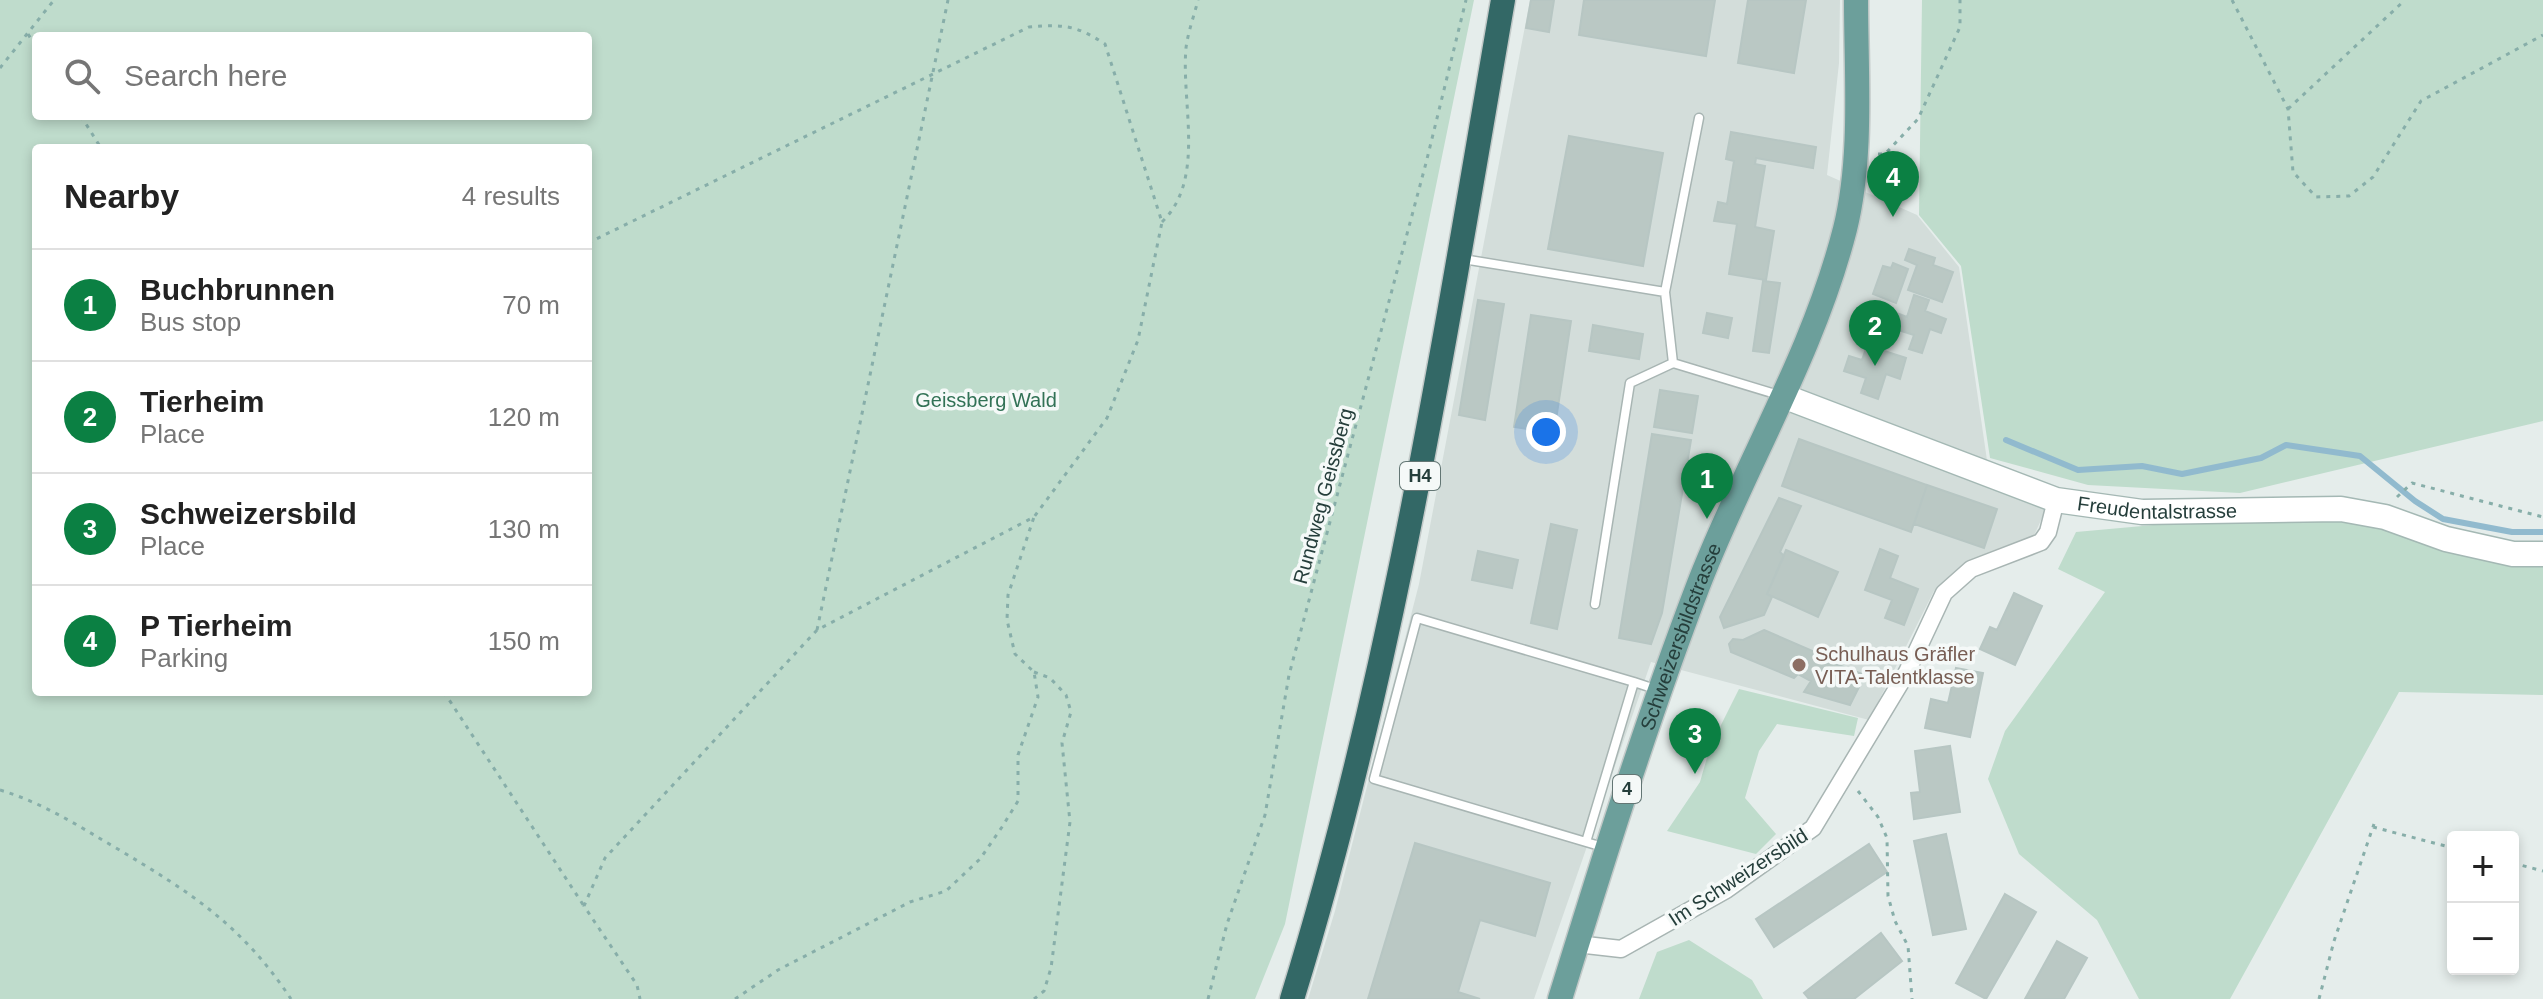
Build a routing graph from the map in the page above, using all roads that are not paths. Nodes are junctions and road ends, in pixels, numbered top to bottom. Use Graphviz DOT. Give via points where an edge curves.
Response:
graph roads {
  1 [pos="1503,0"];
  2 [pos="1856,0"];
  3 [pos="1699,118"];
  4 [pos="1458,258"];
  5 [pos="1665,292"];
  6 [pos="1673,363"];
  7 [pos="1783,396"];
  8 [pos="2056,500"];
  9 [pos="2543,554"];
  10 [pos="1595,604"];
  11 [pos="1634,682"];
  12 [pos="1659,691"];
  13 [pos="1597,845"];
  14 [pos="1577,944"];
  15 [pos="1292,999"];
  16 [pos="1560,999"];
  1 -- 4 [label="highway, H4"];
  2 -- 7 [label="main road, Schweizersbildstrasse / 4" via="1854,155 1846,226 1820,315"];
  3 -- 5 [label="lane"];
  4 -- 5 [label="lane"];
  4 -- 15 [label="highway, H4" via="1374,697"];
  5 -- 6 [label="lane"];
  6 -- 7 [label="lane"];
  6 -- 10 [label="lane" via="1630,383"];
  7 -- 8 [label="street, Freudentalstrasse"];
  7 -- 12 [label="main road, Schweizersbildstrasse / 4" via="1699,582"];
  8 -- 9 [label="street, Freudentalstrasse" via="2142,512 2341,509 2513,554"];
  8 -- 14 [label="street, Im Schweizersbild" via="2041,542 1971,569 1944,593 1907,672 1813,828 1726,890 1621,949"];
  11 -- 12 [label="lane"];
  11 -- 13 [label="lane"];
  11 -- 13 [label="lane" via="1417,618 1374,779"];
  12 -- 13 [label="main road, Schweizersbildstrasse / 4"];
  13 -- 14 [label="main road, Schweizersbildstrasse / 4"];
  14 -- 16 [label="main road, Schweizersbildstrasse / 4"];
}
